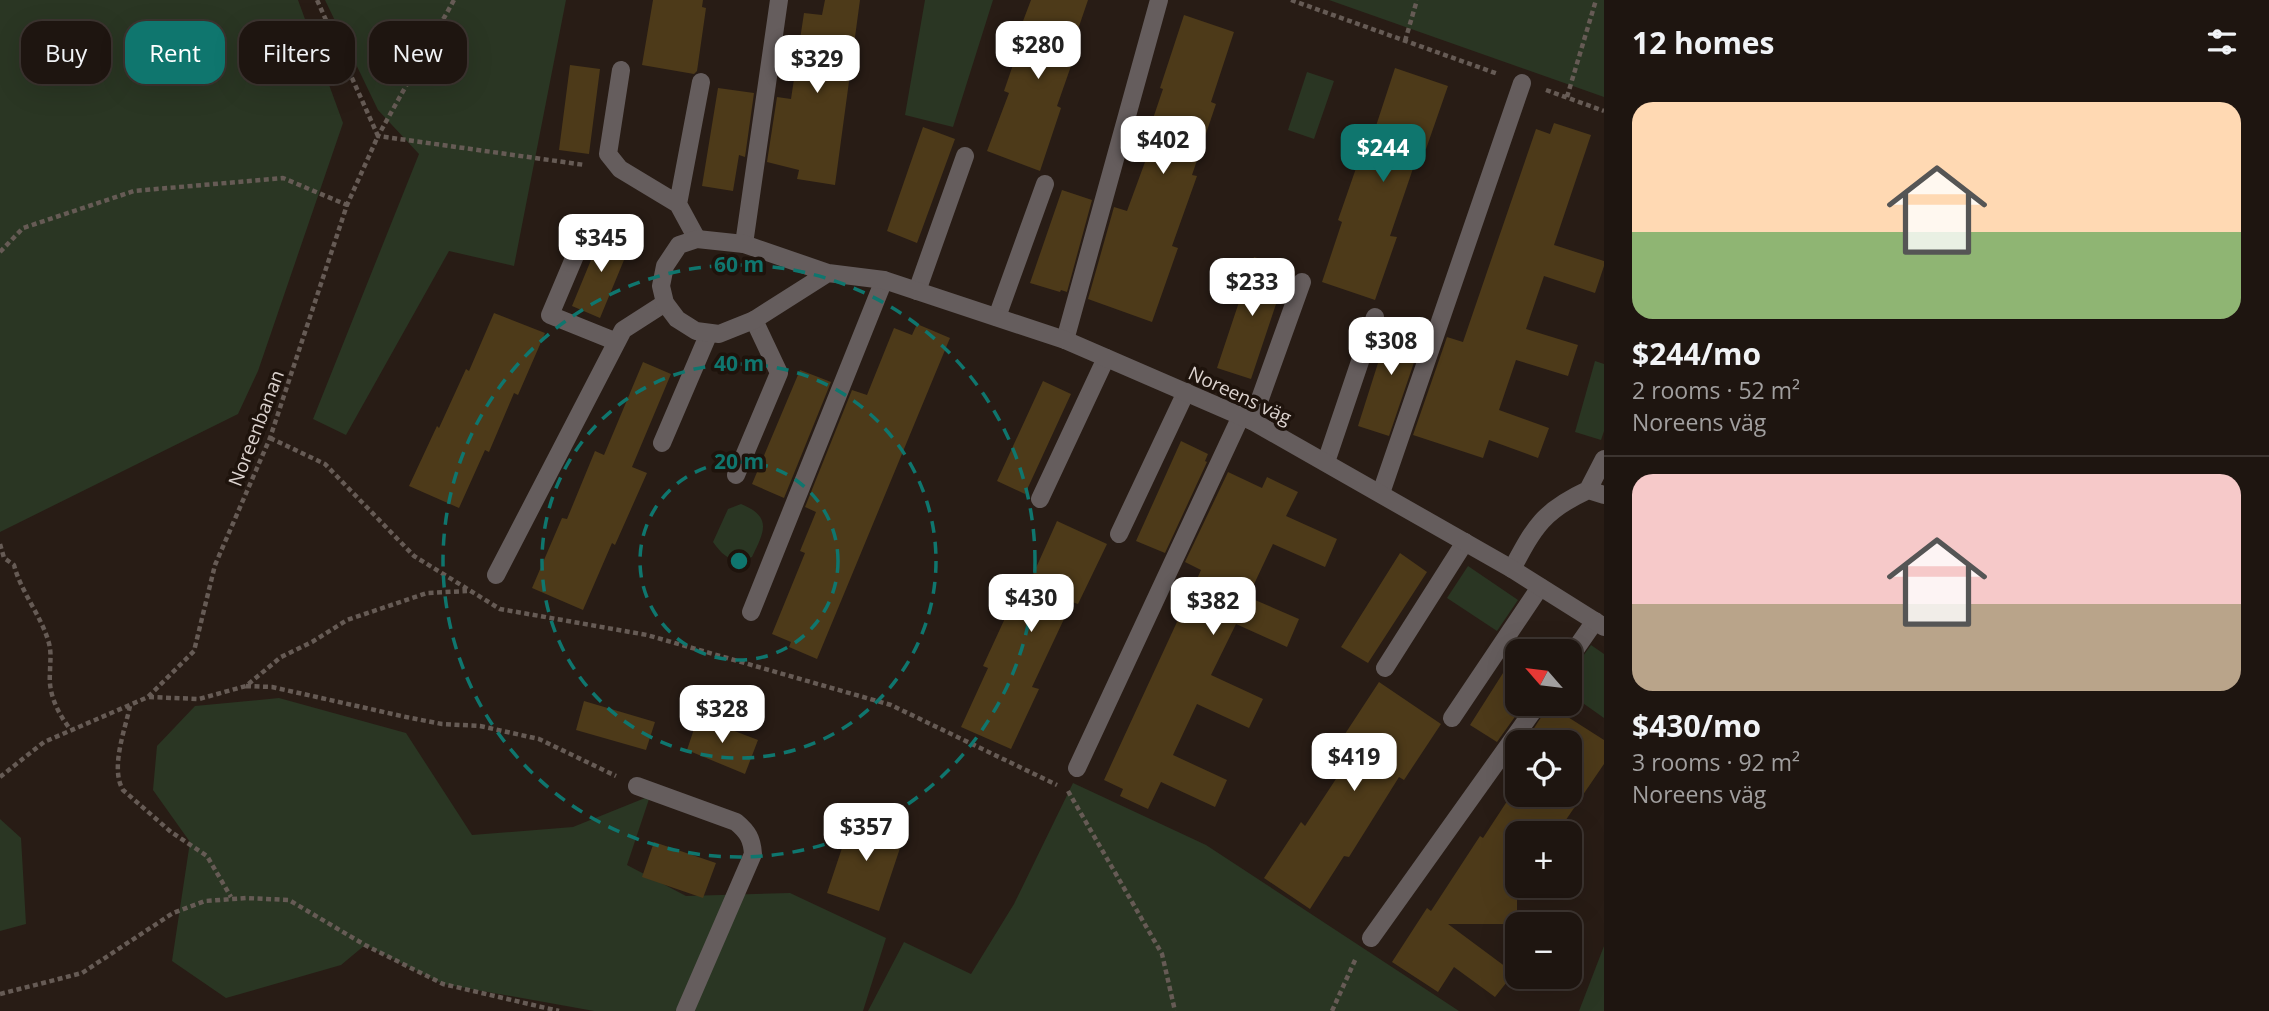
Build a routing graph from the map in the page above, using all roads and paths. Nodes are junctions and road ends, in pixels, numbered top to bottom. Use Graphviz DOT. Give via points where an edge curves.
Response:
graph roads {
  1 [pos="317,0"];
  2 [pos="454,0"];
  3 [pos="779,0"];
  4 [pos="1159,0"];
  5 [pos="1291,0"];
  6 [pos="1417,0"];
  7 [pos="1596,0"];
  8 [pos="1405,41"];
  9 [pos="621,70"];
  10 [pos="701,82"];
  11 [pos="1522,83"];
  12 [pos="1567,97"];
  13 [pos="1604,111"];
  14 [pos="378,136"];
  15 [pos="965,156"];
  16 [pos="620,169"];
  17 [pos="1045,184"];
  18 [pos="678,204"];
  19 [pos="347,205"];
  20 [pos="583,237"];
  21 [pos="697,239"];
  22 [pos="744,244"];
  23 [pos="0,252"];
  24 [pos="828,273"];
  25 [pos="884,279"];
  26 [pos="1302,282"];
  27 [pos="917,291"];
  28 [pos="665,303"];
  29 [pos="997,317"];
  30 [pos="1375,317"];
  31 [pos="754,320"];
  32 [pos="709,333"];
  33 [pos="1065,340"];
  34 [pos="617,342"];
  35 [pos="1106,358"];
  36 [pos="1186,392"];
  37 [pos="1247,418"];
  38 [pos="270,438"];
  39 [pos="662,443"];
  40 [pos="1604,459"];
  41 [pos="1326,462"];
  42 [pos="736,475"];
  43 [pos="1596,492"];
  44 [pos="1381,493"];
  45 [pos="1040,499"];
  46 [pos="1119,534"];
  47 [pos="1465,542"];
  48 [pos="0,544"];
  49 [pos="1512,569"];
  50 [pos="496,575"];
  51 [pos="1540,587"];
  52 [pos="468,591"];
  53 [pos="751,612"];
  54 [pos="1599,624"];
  55 [pos="1582,643"];
  56 [pos="1385,668"];
  57 [pos="246,686"];
  58 [pos="148,697"];
  59 [pos="130,705"];
  60 [pos="1529,716"];
  61 [pos="1452,718"];
  62 [pos="70,729"];
  63 [pos="1077,768"];
  64 [pos="0,777"];
  65 [pos="636,786"];
  66 [pos="231,897"];
  67 [pos="1371,938"];
  68 [pos="0,993"];
  69 [pos="559,1011"];
  70 [pos="685,1011"];
  71 [pos="1175,1011"];
  72 [pos="1332,1011"];
  1 -- 14 [label="path"];
  2 -- 14 [label="path, Noreenbanan"];
  3 -- 22 [label="street"];
  4 -- 33 [label="street"];
  5 -- 8 [label="path"];
  6 -- 8 [label="path"];
  7 -- 12 [label="path"];
  8 -- 11 [label="path"];
  9 -- 16 [label="street" via="608,154"];
  10 -- 18 [label="street"];
  11 -- 12 [label="path"];
  11 -- 44 [label="street"];
  12 -- 13 [label="path"];
  14 -- 16 [label="path"];
  14 -- 19 [label="path, Noreenbanan"];
  15 -- 27 [label="street"];
  16 -- 18 [label="street"];
  17 -- 29 [label="street"];
  18 -- 21 [label="street"];
  19 -- 23 [label="path" via="283,178 134,191 23,228"];
  19 -- 38 [label="path, Noreenbanan"];
  20 -- 34 [label="street" via="550,315"];
  21 -- 22 [label="street, Noreens väg"];
  21 -- 28 [label="street" via="680,245 665,266 661,286"];
  22 -- 24 [label="street, Noreens väg"];
  24 -- 25 [label="street, Noreens väg"];
  24 -- 31 [label="street"];
  25 -- 27 [label="street, Noreens väg"];
  25 -- 53 [label="street"];
  26 -- 37 [label="street"];
  27 -- 29 [label="street, Noreens väg"];
  28 -- 32 [label="street" via="696,331"];
  28 -- 34 [label="street" via="623,330"];
  29 -- 33 [label="street, Noreens väg"];
  30 -- 41 [label="street"];
  31 -- 32 [label="street" via="719,334"];
  31 -- 42 [label="street" via="779,373"];
  32 -- 39 [label="street"];
  33 -- 35 [label="street, Noreens väg"];
  34 -- 50 [label="street"];
  35 -- 36 [label="street, Noreens väg"];
  35 -- 45 [label="street"];
  36 -- 37 [label="street, Noreens väg"];
  36 -- 46 [label="street"];
  37 -- 41 [label="street, Noreens väg"];
  37 -- 63 [label="street"];
  38 -- 52 [label="path" via="325,464 414,556"];
  38 -- 58 [label="path, Noreenbanan" via="215,565 194,651"];
  40 -- 43 [label="street"];
  41 -- 44 [label="street, Noreens väg"];
  43 -- 49 [label="street" via="1559,503 1532,530"];
  44 -- 47 [label="street, Noreens väg"];
  47 -- 49 [label="street, Noreens väg"];
  47 -- 56 [label="street"];
  48 -- 62 [label="path" via="47,637 52,654 50,686"];
  49 -- 51 [label="street, Noreens väg"];
  50 -- 52 [label="path"];
  51 -- 54 [label="street, Noreens väg"];
  51 -- 61 [label="street"];
  52 -- 57 [label="path" via="426,593 347,620 281,657"];
  52 -- 71 [label="path" via="500,609 647,635 891,705 1067,789 1162,954"];
  54 -- 55 [label="street"];
  57 -- 58 [label="path" via="200,699"];
  57 -- 65 [label="path" via="272,687 406,717 539,739"];
  58 -- 59 [label="path, Noreenbanan"];
  59 -- 62 [label="path, Noreenbanan"];
  59 -- 66 [label="path" via="119,763 123,790 207,856"];
  60 -- 67 [label="street"];
  62 -- 64 [label="path, Noreenbanan" via="44,742"];
  65 -- 70 [label="street" via="736,822 752,841 753,854"];
  66 -- 68 [label="path" via="173,913 82,973"];
  66 -- 69 [label="path" via="289,900 443,984"];
  67 -- 72 [label="path" via="1353,963"];
}
